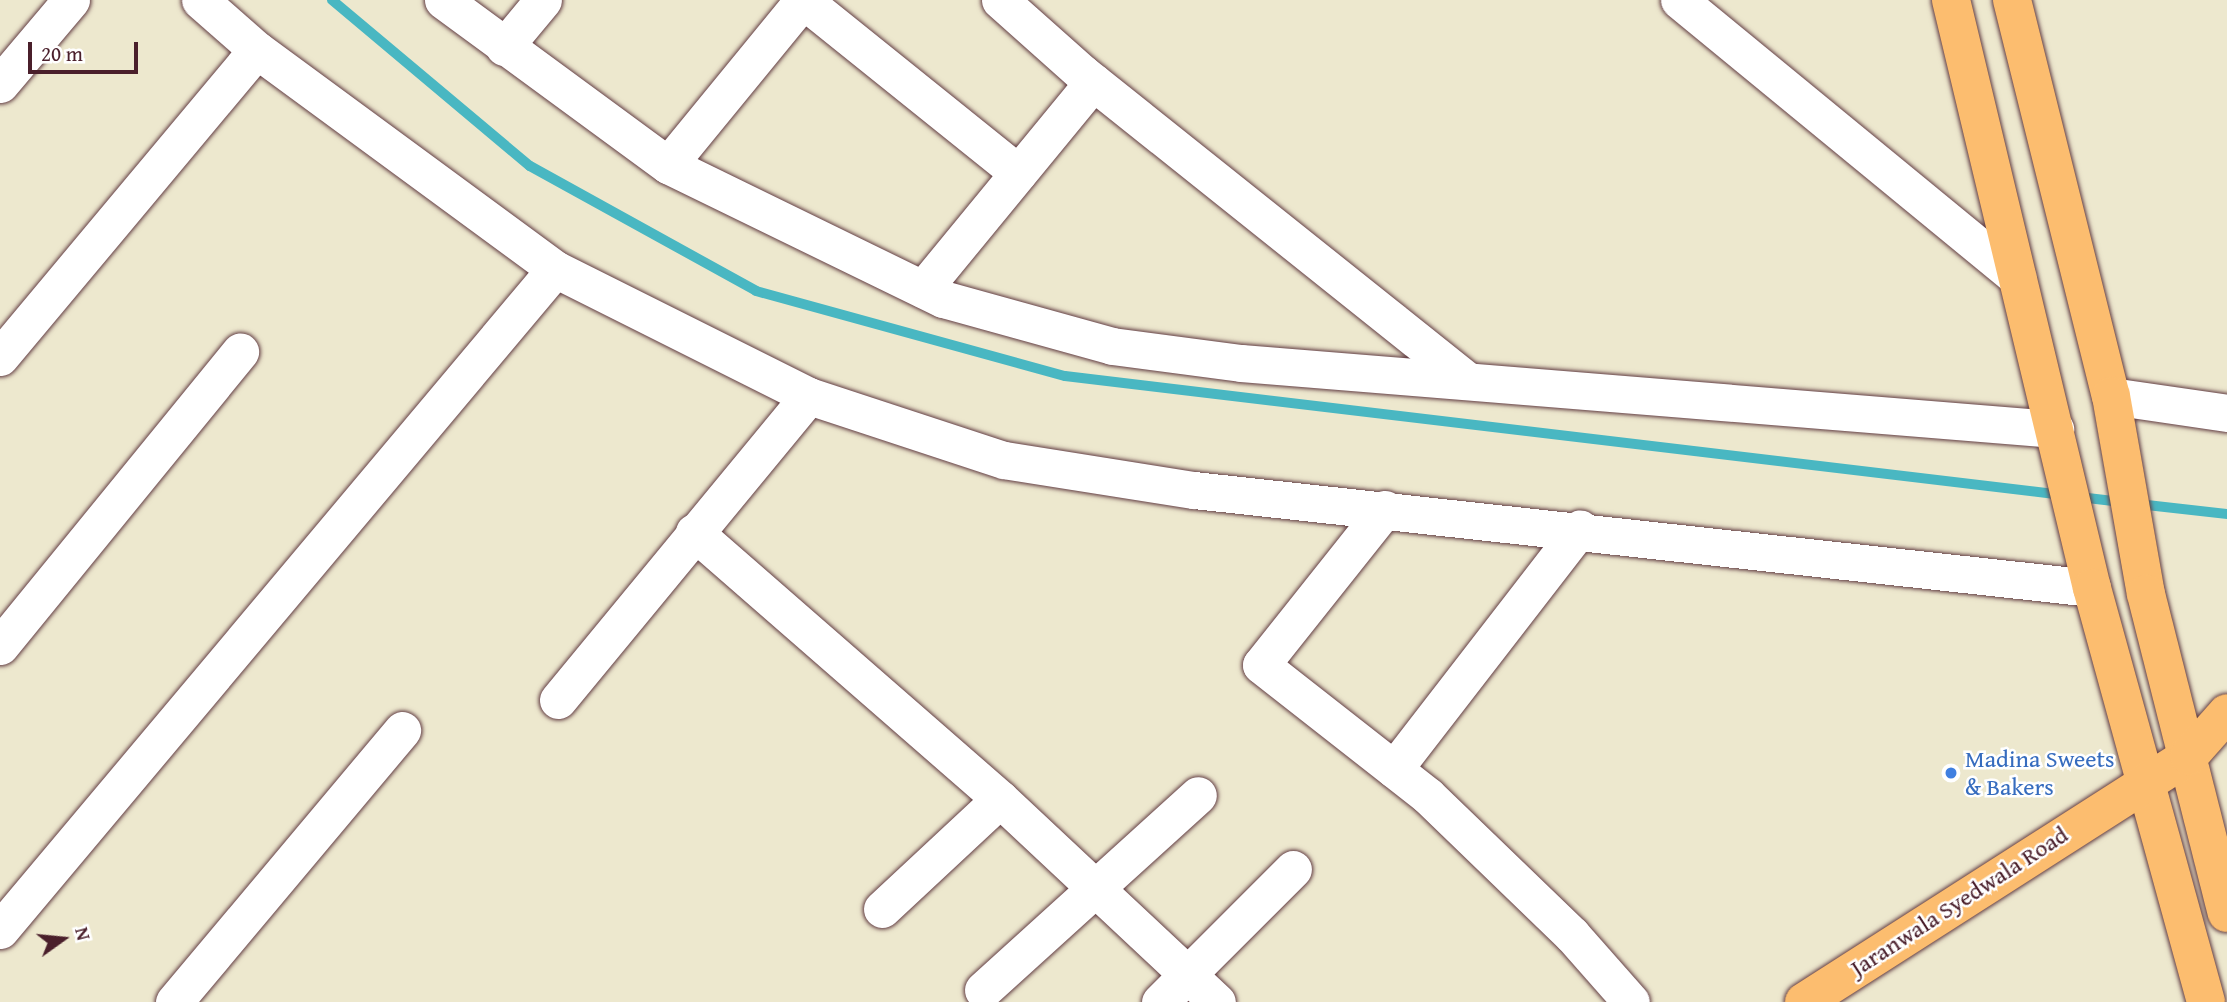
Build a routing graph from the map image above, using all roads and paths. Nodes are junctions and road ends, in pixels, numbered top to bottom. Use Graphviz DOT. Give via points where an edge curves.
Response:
graph roads {
  1 [pos="71,0"];
  2 [pos="200,0"];
  3 [pos="443,0"];
  4 [pos="543,0"];
  5 [pos="803,0"];
  6 [pos="1679,0"];
  7 [pos="1951,0"];
  8 [pos="2012,0"];
  9 [pos="1014,4"];
  10 [pos="504,47"];
  11 [pos="257,50"];
  12 [pos="1093,82"];
  13 [pos="0,84"];
  14 [pos="668,165"];
  15 [pos="1018,173"];
  16 [pos="555,269"];
  17 [pos="2018,278"];
  18 [pos="923,289"];
  19 [pos="240,352"];
  20 [pos="0,357"];
  21 [pos="1467,380"];
  22 [pos="809,396"];
  23 [pos="2111,396"];
  24 [pos="2227,413"];
  25 [pos="2055,429"];
  26 [pos="1385,509"];
  27 [pos="1580,528"];
  28 [pos="694,532"];
  29 [pos="2092,588"];
  30 [pos="0,646"];
  31 [pos="558,700"];
  32 [pos="2227,713"];
  33 [pos="402,730"];
  34 [pos="2189,756"];
  35 [pos="1394,769"];
  36 [pos="2149,778"];
  37 [pos="1198,795"];
  38 [pos="1000,799"];
  39 [pos="1293,869"];
  40 [pos="1095,887"];
  41 [pos="882,909"];
  42 [pos="2227,913"];
  43 [pos="0,930"];
  44 [pos="1189,976"];
  45 [pos="983,990"];
  46 [pos="174,1002"];
  47 [pos="1160,1002"];
  48 [pos="1217,1002"];
  49 [pos="1631,1002"];
  50 [pos="1804,1002"];
  51 [pos="2206,1002"];
  1 -- 13 [label="street"];
  2 -- 11 [label="street"];
  3 -- 10 [label="street"];
  4 -- 10 [label="street"];
  5 -- 14 [label="street"];
  5 -- 15 [label="street"];
  6 -- 17 [label="street"];
  7 -- 17 [label="main road"];
  8 -- 23 [label="main road"];
  9 -- 12 [label="street"];
  10 -- 14 [label="street"];
  11 -- 16 [label="street"];
  11 -- 20 [label="street"];
  12 -- 15 [label="street"];
  12 -- 21 [label="street"];
  14 -- 18 [label="street"];
  15 -- 18 [label="street"];
  16 -- 22 [label="street"];
  16 -- 43 [label="street"];
  17 -- 25 [label="main road"];
  18 -- 21 [label="street" via="1112,346"];
  19 -- 30 [label="street"];
  21 -- 25 [label="street"];
  22 -- 26 [label="street" via="1004,460 1194,490"];
  22 -- 28 [label="street"];
  23 -- 24 [label="street"];
  23 -- 34 [label="main road" via="2146,594"];
  25 -- 29 [label="main road"];
  26 -- 27 [label="street"];
  26 -- 35 [label="street" via="1261,664"];
  27 -- 29 [label="street"];
  27 -- 35 [label="street"];
  28 -- 31 [label="street"];
  28 -- 38 [label="street"];
  29 -- 36 [label="main road"];
  32 -- 34 [label="main road, Jaranwala Syedwala Road"];
  33 -- 46 [label="street"];
  34 -- 36 [label="main road, Jaranwala Syedwala Road"];
  34 -- 42 [label="main road"];
  35 -- 49 [label="street" via="1572,935"];
  36 -- 50 [label="main road, Jaranwala Syedwala Road"];
  36 -- 51 [label="main road"];
  37 -- 40 [label="street"];
  38 -- 40 [label="street"];
  38 -- 41 [label="street"];
  39 -- 44 [label="street"];
  40 -- 44 [label="street"];
  40 -- 45 [label="street"];
  44 -- 47 [label="street"];
  44 -- 48 [label="street"];
}
